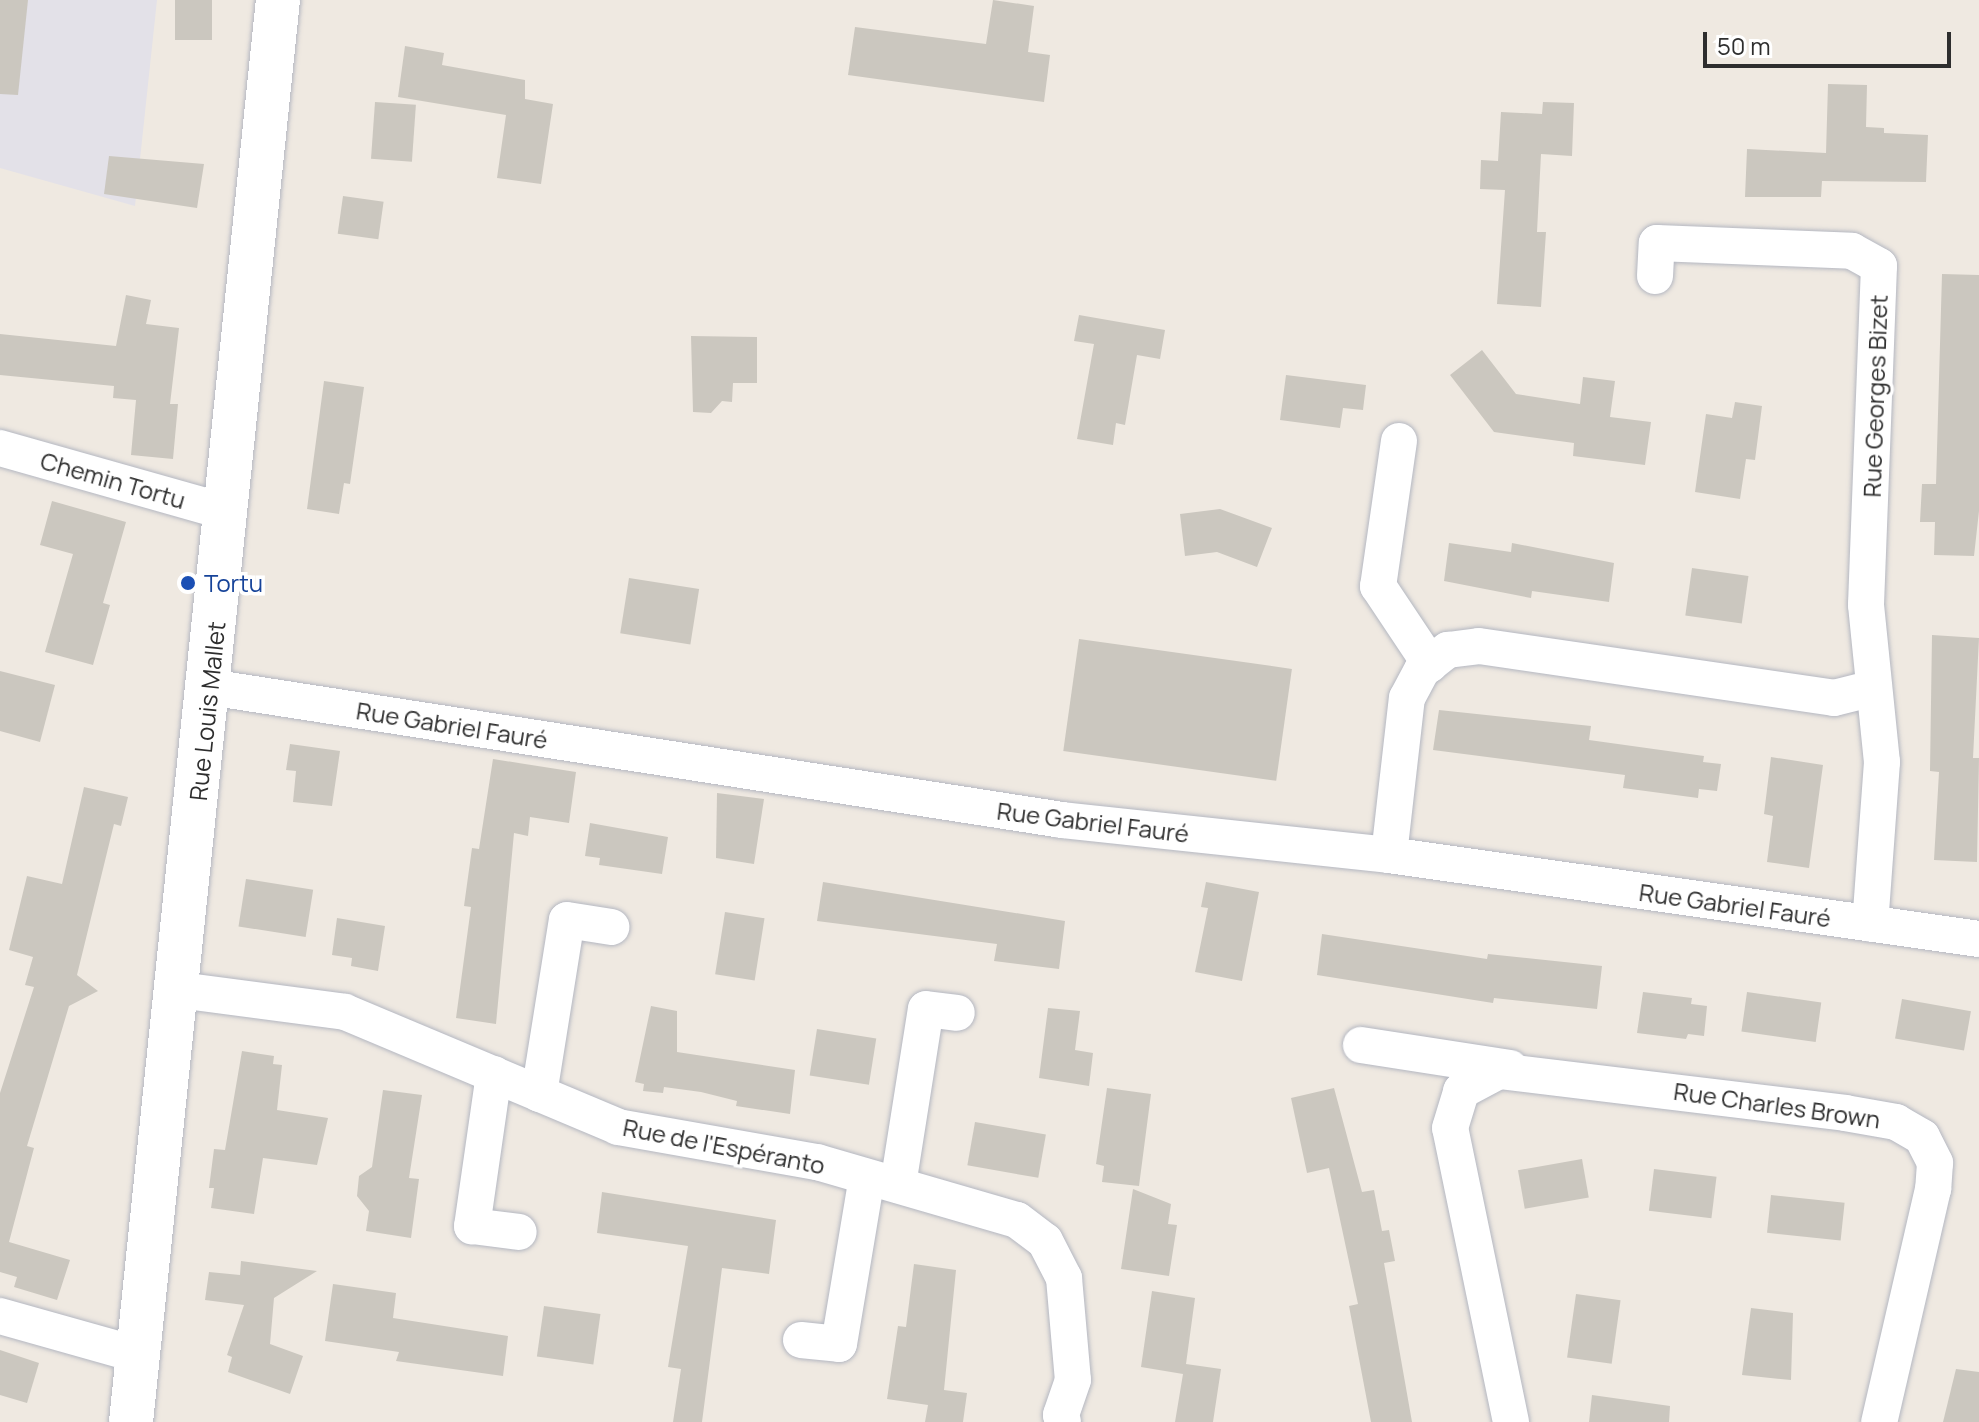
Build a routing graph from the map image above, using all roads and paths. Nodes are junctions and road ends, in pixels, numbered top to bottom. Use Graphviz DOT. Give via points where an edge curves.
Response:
graph roads {
  1 [pos="278,0"];
  2 [pos="1655,276"];
  3 [pos="1399,441"];
  4 [pos="0,448"];
  5 [pos="226,512"];
  6 [pos="1430,664"];
  7 [pos="209,687"];
  8 [pos="1871,689"];
  9 [pos="1389,855"];
  10 [pos="1870,924"];
  11 [pos="611,927"];
  12 [pos="1979,939"];
  13 [pos="179,990"];
  14 [pos="957,1013"];
  15 [pos="1361,1045"];
  16 [pos="1526,1071"];
  17 [pos="494,1074"];
  18 [pos="539,1094"];
  19 [pos="882,1181"];
  20 [pos="519,1232"];
  21 [pos="0,1316"];
  22 [pos="801,1340"];
  23 [pos="139,1355"];
  24 [pos="131,1422"];
  25 [pos="1063,1422"];
  26 [pos="1511,1422"];
  27 [pos="1879,1422"];
  1 -- 5 [label="main road, Rue Louis Mallet"];
  2 -- 8 [label="street, Rue Georges Bizet" via="1657,243 1852,251 1879,266 1866,605"];
  3 -- 6 [label="street" via="1378,586"];
  4 -- 5 [label="street, Chemin Tortu"];
  5 -- 7 [label="main road, Rue Louis Mallet"];
  6 -- 8 [label="street" via="1448,650 1479,646 1834,698"];
  6 -- 9 [label="street" via="1407,698"];
  7 -- 9 [label="street, Rue Gabriel Fauré" via="1062,820"];
  7 -- 13 [label="main road, Rue Louis Mallet"];
  8 -- 10 [label="street, Rue Georges Bizet" via="1882,762"];
  9 -- 10 [label="street, Rue Gabriel Fauré"];
  10 -- 12 [label="street, Rue Gabriel Fauré"];
  11 -- 18 [label="street" via="567,920"];
  13 -- 17 [label="street, Rue de l'Espéranto" via="345,1012"];
  13 -- 23 [label="main road, Rue Louis Mallet"];
  14 -- 19 [label="street" via="926,1009"];
  15 -- 16 [label="street, Rue Charles Brown"];
  16 -- 26 [label="street, Rue Charles Brown" via="1499,1071 1461,1091 1450,1128"];
  16 -- 27 [label="street, Rue Charles Brown" via="1896,1122 1922,1137 1935,1163 1933,1189"];
  17 -- 18 [label="street, Rue de l'Espéranto"];
  17 -- 20 [label="street" via="472,1226"];
  18 -- 19 [label="street, Rue de l'Espéranto" via="618,1127 791,1156"];
  19 -- 22 [label="street" via="839,1344"];
  19 -- 25 [label="street, Rue de l'Espéranto" via="1017,1220 1049,1246 1064,1278 1073,1380"];
  21 -- 23 [label="street"];
  23 -- 24 [label="main road, Rue Louis Mallet"];
}
